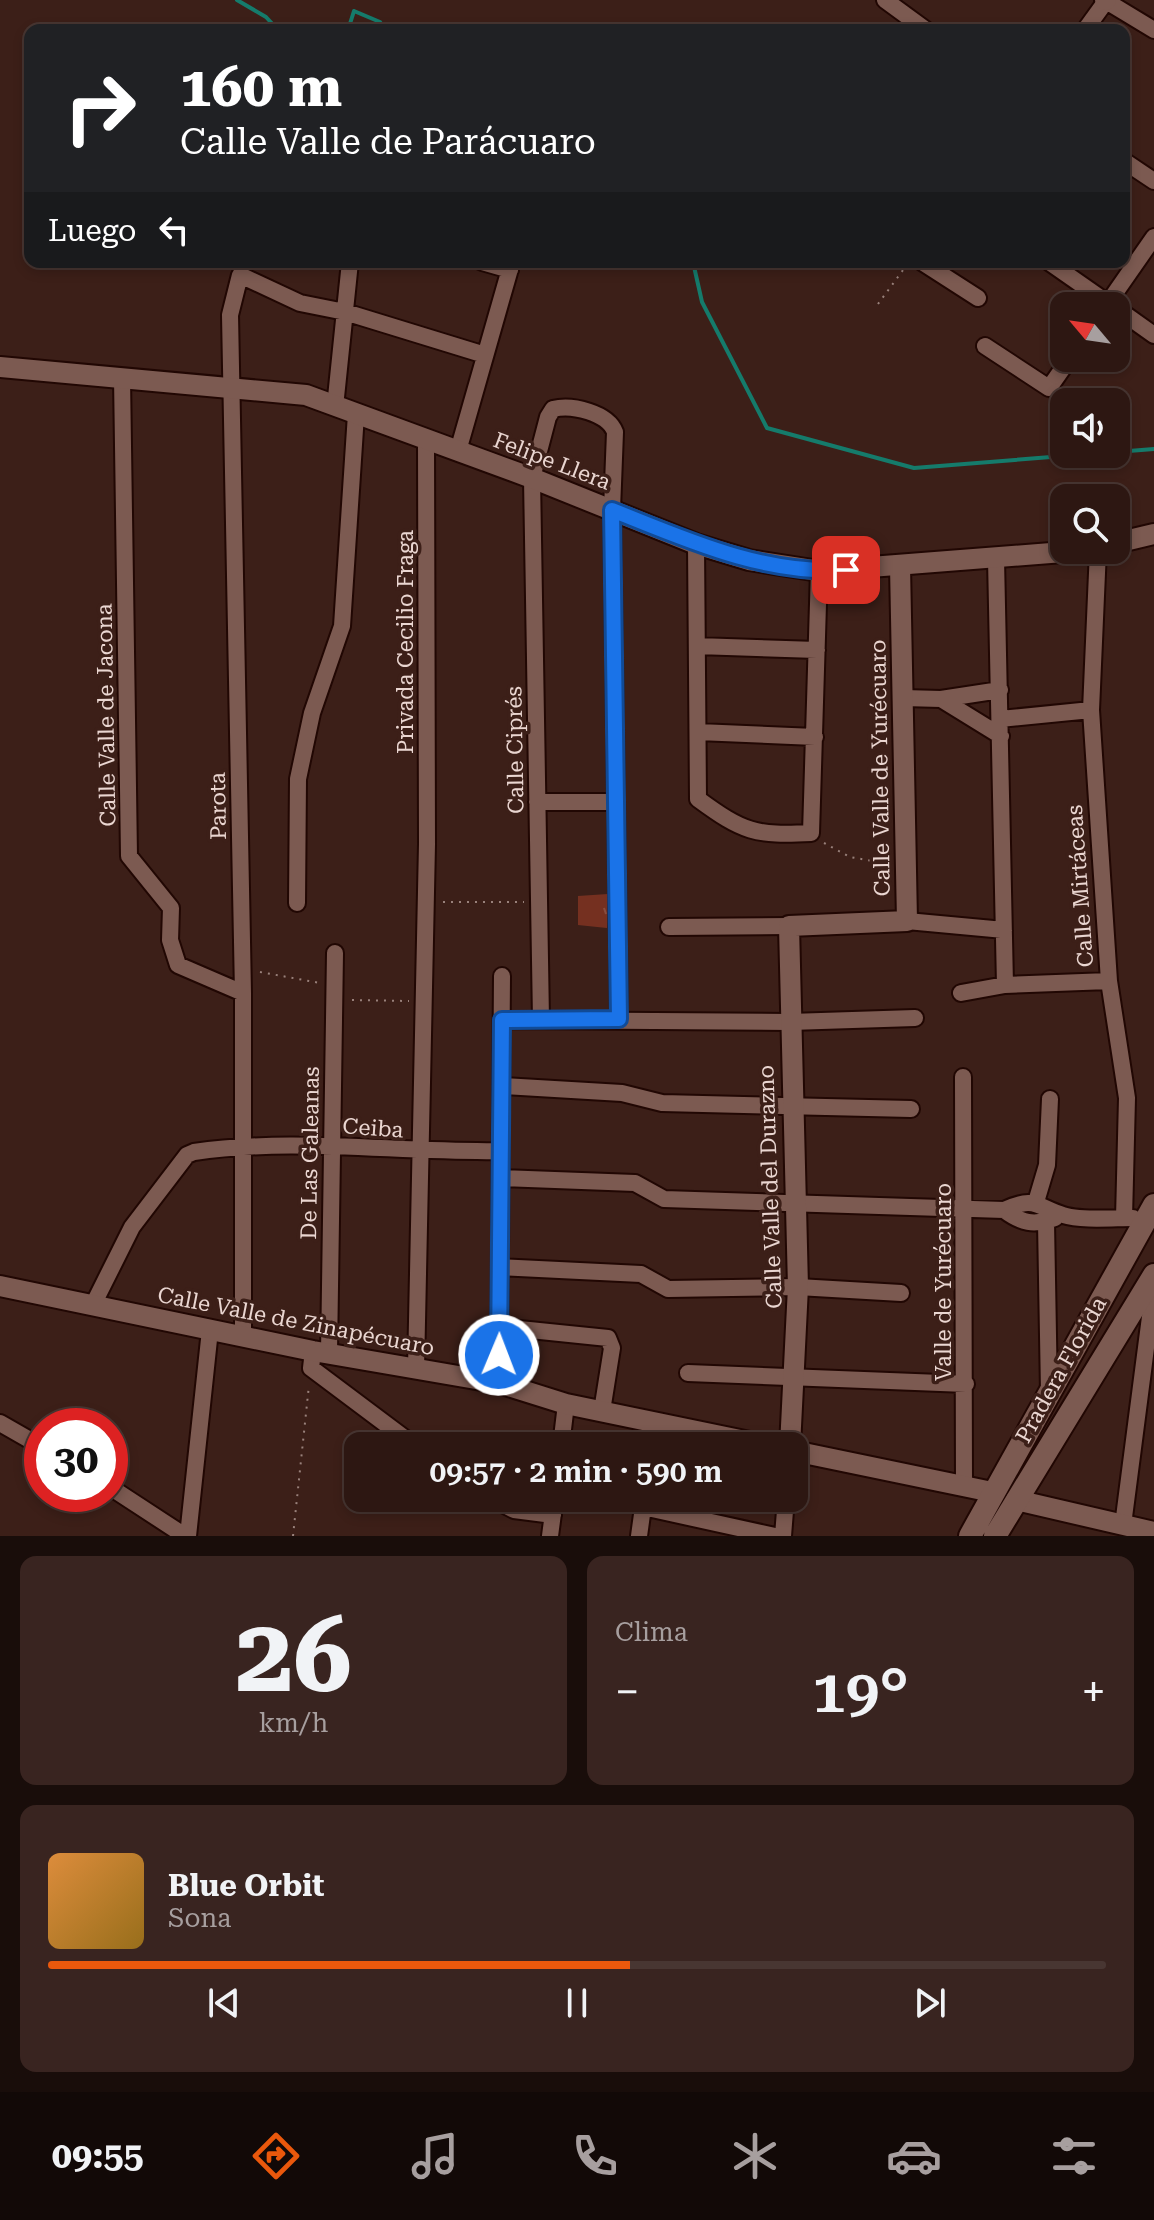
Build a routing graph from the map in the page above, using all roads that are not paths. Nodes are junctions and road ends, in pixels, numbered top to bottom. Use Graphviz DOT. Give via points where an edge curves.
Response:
graph roads {
  1 [pos="885,0"];
  2 [pos="1106,0"];
  3 [pos="918,24"];
  4 [pos="1089,24"];
  5 [pos="1154,30"];
  6 [pos="1130,165"];
  7 [pos="1154,181"];
  8 [pos="1154,237"];
  9 [pos="349,268"];
  10 [pos="510,268"];
  11 [pos="931,268"];
  12 [pos="1057,268"];
  13 [pos="1091,292"];
  14 [pos="1120,292"];
  15 [pos="978,298"];
  16 [pos="345,312"];
  17 [pos="1130,319"];
  18 [pos="1154,335"];
  19 [pos="985,346"];
  20 [pos="485,355"];
  21 [pos="0,367"];
  22 [pos="1060,372"];
  23 [pos="122,377"];
  24 [pos="230,386"];
  25 [pos="335,407"];
  26 [pos="356,414"];
  27 [pos="426,440"];
  28 [pos="458,451"];
  29 [pos="532,478"];
  30 [pos="612,510"];
  31 [pos="1154,534"];
  32 [pos="1130,540"];
  33 [pos="696,544"];
  34 [pos="1050,554"];
  35 [pos="996,559"];
  36 [pos="1097,564"];
  37 [pos="900,566"];
  38 [pos="819,571"];
  39 [pos="697,646"];
  40 [pos="817,650"];
  41 [pos="1000,690"];
  42 [pos="903,698"];
  43 [pos="941,699"];
  44 [pos="1091,710"];
  45 [pos="1000,727"];
  46 [pos="698,732"];
  47 [pos="815,737"];
  48 [pos="537,802"];
  49 [pos="616,802"];
  50 [pos="297,903"];
  51 [pos="907,921"];
  52 [pos="789,926"];
  53 [pos="669,927"];
  54 [pos="1004,930"];
  55 [pos="335,953"];
  56 [pos="502,976"];
  57 [pos="1109,981"];
  58 [pos="1005,985"];
  59 [pos="243,993"];
  60 [pos="961,993"];
  61 [pos="915,1018"];
  62 [pos="619,1019"];
  63 [pos="502,1020"];
  64 [pos="541,1020"];
  65 [pos="790,1022"];
  66 [pos="963,1077"];
  67 [pos="502,1086"];
  68 [pos="1050,1099"];
  69 [pos="791,1107"];
  70 [pos="911,1109"];
  71 [pos="243,1145"];
  72 [pos="332,1147"];
  73 [pos="501,1151"];
  74 [pos="420,1153"];
  75 [pos="501,1178"];
  76 [pos="794,1201"];
  77 [pos="1036,1202"];
  78 [pos="966,1209"];
  79 [pos="1004,1210"];
  80 [pos="1150,1212"];
  81 [pos="1064,1215"];
  82 [pos="1124,1218"];
  83 [pos="1046,1222"];
  84 [pos="500,1267"];
  85 [pos="1154,1275"];
  86 [pos="0,1286"];
  87 [pos="1154,1286"];
  88 [pos="798,1287"];
  89 [pos="901,1293"];
  90 [pos="93,1305"];
  91 [pos="500,1327"];
  92 [pos="210,1330"];
  93 [pos="243,1337"];
  94 [pos="318,1357"];
  95 [pos="416,1369"];
  96 [pos="688,1373"];
  97 [pos="796,1379"];
  98 [pos="499,1383"];
  99 [pos="966,1384"];
  100 [pos="1049,1392"];
  101 [pos="566,1404"];
  102 [pos="602,1411"];
  103 [pos="654,1421"];
  104 [pos="0,1423"];
  105 [pos="400,1432"];
  106 [pos="563,1432"];
  107 [pos="653,1432"];
  108 [pos="705,1432"];
  109 [pos="791,1432"];
  110 [pos="24,1437"];
  111 [pos="808,1454"];
  112 [pos="964,1487"];
  113 [pos="992,1492"];
  114 [pos="128,1499"];
  115 [pos="1016,1500"];
  116 [pos="553,1512"];
  117 [pos="643,1512"];
  118 [pos="683,1512"];
  119 [pos="785,1512"];
  120 [pos="1123,1525"];
  121 [pos="1154,1532"];
  122 [pos="186,1536"];
  123 [pos="550,1536"];
  124 [pos="639,1536"];
  125 [pos="775,1536"];
  126 [pos="783,1536"];
  127 [pos="970,1536"];
  128 [pos="995,1536"];
  1 -- 3 [label="street"];
  2 -- 4 [label="street"];
  2 -- 5 [label="street"];
  6 -- 7 [label="street"];
  8 -- 14 [label="street"];
  9 -- 16 [label="street"];
  10 -- 20 [label="street"];
  11 -- 15 [label="street"];
  12 -- 13 [label="street"];
  16 -- 20 [label="street"];
  16 -- 24 [label="street, Parota" via="300,303 240,275 230,315"];
  16 -- 25 [label="street"];
  17 -- 18 [label="street"];
  19 -- 22 [label="street" via="1049,388"];
  20 -- 28 [label="street"];
  21 -- 23 [label="street, Felipe Llera"];
  23 -- 24 [label="street, Felipe Llera"];
  23 -- 59 [label="street, Calle Valle de Jacona" via="129,856 171,908 170,940 178,965"];
  24 -- 25 [label="street, Felipe Llera" via="306,395"];
  24 -- 59 [label="street, Parota"];
  25 -- 26 [label="street, Felipe Llera"];
  26 -- 27 [label="street, Felipe Llera"];
  26 -- 50 [label="street" via="342,626 312,713 298,779"];
  27 -- 28 [label="street, Felipe Llera"];
  27 -- 74 [label="street, Privada Cecilio Fraga" via="427,844"];
  28 -- 29 [label="street, Felipe Llera"];
  29 -- 30 [label="street, Felipe Llera"];
  29 -- 30 [label="street, Calle Ciprés" via="553,409 587,411 615,432"];
  29 -- 48 [label="street, Calle Ciprés"];
  30 -- 33 [label="street, Felipe Llera"];
  30 -- 49 [label="street"];
  31 -- 32 [label="street"];
  33 -- 38 [label="street, Felipe Llera" via="749,560"];
  33 -- 39 [label="street"];
  34 -- 35 [label="street, Felipe Llera"];
  35 -- 37 [label="street, Felipe Llera"];
  35 -- 41 [label="street"];
  36 -- 44 [label="street, Calle Mirtáceas"];
  37 -- 38 [label="street, Felipe Llera"];
  37 -- 42 [label="street, Calle Valle de Yurécuaro"];
  38 -- 40 [label="street"];
  39 -- 40 [label="street"];
  39 -- 46 [label="street"];
  40 -- 47 [label="street"];
  41 -- 43 [label="street"];
  41 -- 45 [label="street"];
  42 -- 43 [label="street"];
  42 -- 51 [label="street, Calle Valle de Yurécuaro"];
  43 -- 45 [label="street"];
  44 -- 45 [label="street"];
  44 -- 57 [label="street, Calle Mirtáceas"];
  45 -- 54 [label="street"];
  46 -- 47 [label="street"];
  46 -- 47 [label="street" via="698,799 734,826 769,835 811,833"];
  48 -- 49 [label="street"];
  48 -- 64 [label="street, Calle Ciprés"];
  49 -- 62 [label="street"];
  51 -- 52 [label="street"];
  51 -- 54 [label="street"];
  52 -- 53 [label="street"];
  52 -- 65 [label="street, Calle Valle del Durazno"];
  54 -- 58 [label="street"];
  55 -- 72 [label="street, De Las Galeanas"];
  56 -- 63 [label="street"];
  57 -- 58 [label="street"];
  57 -- 82 [label="street, Calle Mirtáceas" via="1127,1098"];
  58 -- 60 [label="street"];
  59 -- 71 [label="street, Parota"];
  61 -- 65 [label="street"];
  62 -- 64 [label="street"];
  62 -- 65 [label="street"];
  63 -- 64 [label="street"];
  63 -- 67 [label="street"];
  65 -- 69 [label="street, Calle Valle del Durazno"];
  66 -- 78 [label="street, Valle de Yurécuaro"];
  67 -- 69 [label="street" via="622,1093 662,1103"];
  67 -- 73 [label="street"];
  68 -- 77 [label="street" via="1047,1165"];
  69 -- 70 [label="street"];
  69 -- 76 [label="street, Calle Valle del Durazno"];
  71 -- 72 [label="street, Ceiba"];
  71 -- 90 [label="street, Ceiba" via="187,1155 132,1227"];
  71 -- 93 [label="street, Parota"];
  72 -- 74 [label="street, Ceiba"];
  72 -- 94 [label="street, De Las Galeanas"];
  73 -- 74 [label="street, Ceiba"];
  73 -- 75 [label="street"];
  74 -- 95 [label="street"];
  75 -- 76 [label="street" via="635,1183 664,1199"];
  75 -- 84 [label="street"];
  76 -- 78 [label="street"];
  76 -- 88 [label="street, Calle Valle del Durazno"];
  77 -- 79 [label="street"];
  77 -- 81 [label="street"];
  78 -- 79 [label="street"];
  78 -- 99 [label="street, Valle de Yurécuaro"];
  79 -- 83 [label="street" via="1025,1222"];
  80 -- 82 [label="street"];
  80 -- 100 [label="main road, Pradera Florida"];
  81 -- 82 [label="street"];
  81 -- 83 [label="street"];
  83 -- 100 [label="street"];
  84 -- 88 [label="street" via="641,1274 668,1289"];
  84 -- 91 [label="street"];
  85 -- 115 [label="main road, Pradera Florida"];
  86 -- 90 [label="street, Calle Valle de Zinapécuaro"];
  87 -- 120 [label="street"];
  88 -- 89 [label="street"];
  88 -- 97 [label="street, Calle Valle del Durazno"];
  90 -- 92 [label="street, Calle Valle de Zinapécuaro"];
  91 -- 98 [label="street"];
  91 -- 102 [label="street" via="608,1338 612,1348"];
  92 -- 93 [label="street, Calle Valle de Zinapécuaro"];
  92 -- 122 [label="street"];
  93 -- 94 [label="street, Calle Valle de Zinapécuaro"];
  94 -- 95 [label="street, Calle Valle de Zinapécuaro"];
  94 -- 105 [label="street"];
  95 -- 98 [label="street, Calle Valle de Zinapécuaro"];
  96 -- 97 [label="street"];
  97 -- 99 [label="street"];
  97 -- 109 [label="street, Calle Valle del Durazno"];
  98 -- 101 [label="street, Calle Valle de Zinapécuaro"];
  99 -- 112 [label="street, Valle de Yurécuaro"];
  100 -- 113 [label="main road, Pradera Florida"];
  101 -- 102 [label="street, Calle Valle de Zinapécuaro"];
  101 -- 106 [label="street"];
  102 -- 103 [label="street, Calle Valle de Zinapécuaro"];
  103 -- 107 [label="street"];
  103 -- 108 [label="street, Calle Valle de Zinapécuaro"];
  104 -- 110 [label="street"];
  111 -- 112 [label="street"];
  112 -- 113 [label="street"];
  113 -- 127 [label="main road, Pradera Florida"];
  114 -- 122 [label="street"];
  115 -- 120 [label="street"];
  115 -- 128 [label="main road, Pradera Florida"];
  116 -- 123 [label="street"];
  117 -- 124 [label="street"];
  118 -- 125 [label="street"];
  119 -- 126 [label="street"];
  120 -- 121 [label="street"];
}
